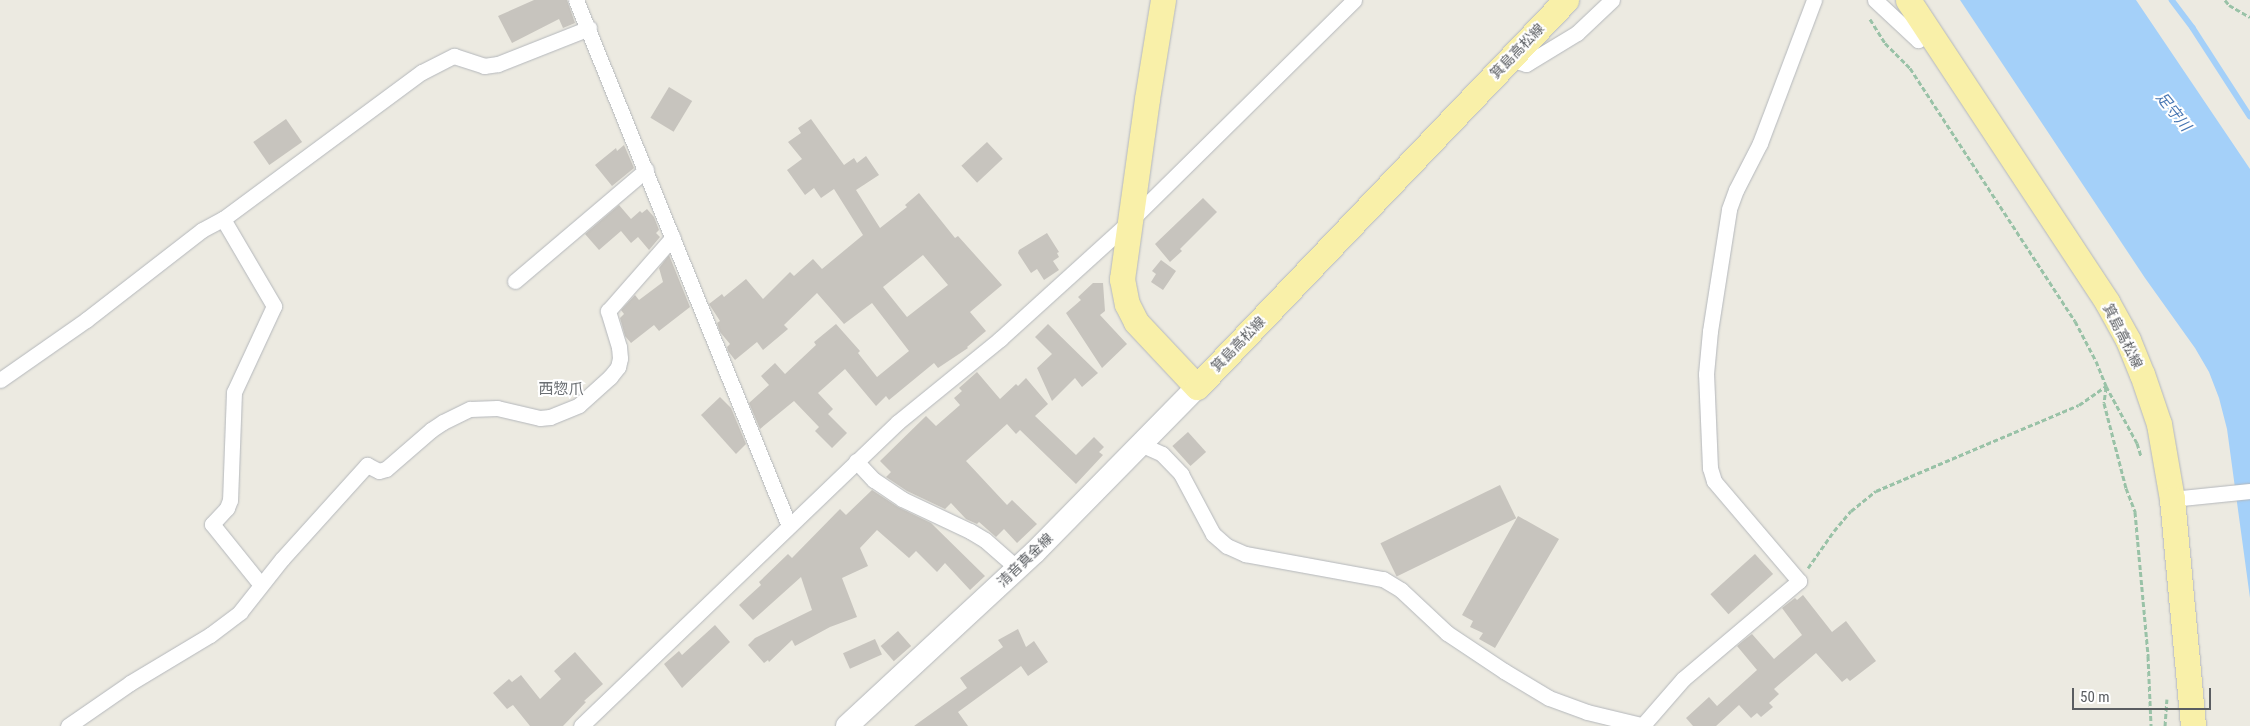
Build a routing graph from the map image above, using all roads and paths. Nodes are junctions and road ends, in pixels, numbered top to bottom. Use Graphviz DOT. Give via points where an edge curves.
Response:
graph roads {
  1 [pos="576,0"];
  2 [pos="1163,0"];
  3 [pos="1354,0"];
  4 [pos="1566,0"];
  5 [pos="1612,0"];
  6 [pos="1814,0"];
  7 [pos="1875,0"];
  8 [pos="1908,0"];
  9 [pos="2225,0"];
  10 [pos="1866,14"];
  11 [pos="2250,17"];
  12 [pos="589,28"];
  13 [pos="1929,31"];
  14 [pos="1510,59"];
  15 [pos="646,170"];
  16 [pos="223,219"];
  17 [pos="1129,222"];
  18 [pos="673,237"];
  19 [pos="515,280"];
  20 [pos="0,380"];
  21 [pos="2106,386"];
  22 [pos="1197,387"];
  23 [pos="1140,444"];
  24 [pos="856,461"];
  25 [pos="2143,462"];
  26 [pos="2250,491"];
  27 [pos="2181,498"];
  28 [pos="789,526"];
  29 [pos="1017,568"];
  30 [pos="1799,581"];
  31 [pos="261,585"];
  32 [pos="584,725"];
  33 [pos="68,726"];
  34 [pos="847,726"];
  35 [pos="1644,726"];
  36 [pos="2150,726"];
  37 [pos="2192,726"];
  1 -- 12 [label="street"];
  2 -- 17 [label="main road"];
  3 -- 17 [label="street"];
  4 -- 14 [label="main road, 箕島高松線"];
  5 -- 14 [label="street" via="1577,33 1526,64"];
  6 -- 30 [label="street" via="1760,143 1729,209 1706,374 1710,468 1714,481"];
  7 -- 13 [label="street" via="1918,40"];
  8 -- 13 [label="main road, 箕島高松線"];
  9 -- 11 [label="path"];
  10 -- 21 [label="path" via="1885,43 1910,68 2075,322"];
  12 -- 15 [label="street"];
  12 -- 16 [label="street" via="498,64 484,66 454,56 438,63"];
  13 -- 27 [label="main road, 箕島高松線" via="2107,302 2128,340 2159,424"];
  14 -- 22 [label="main road, 箕島高松線"];
  15 -- 18 [label="street"];
  15 -- 19 [label="street"];
  16 -- 20 [label="street" via="202,230 109,303"];
  16 -- 31 [label="street" via="274,306 234,392 230,500 212,524"];
  17 -- 22 [label="main road" via="1122,278 1127,304 1148,337"];
  17 -- 24 [label="street" via="1000,339 898,422"];
  18 -- 28 [label="street"];
  18 -- 31 [label="street" via="613,302 608,311 619,347 618,367 579,405 540,418 497,408 470,409 443,422 386,469 379,471 367,466"];
  21 -- 25 [label="path" via="2137,443"];
  21 -- 30 [label="path" via="2079,405 1876,490 1834,531"];
  21 -- 36 [label="path" via="2104,402 2135,512 2148,656"];
  22 -- 23 [label="main road, 清音真金線"];
  23 -- 29 [label="main road, 清音真金線"];
  23 -- 35 [label="street" via="1162,454 1182,474 1213,534 1227,546 1245,554 1383,579 1401,590 1447,633 1549,698 1587,712"];
  24 -- 28 [label="street"];
  24 -- 29 [label="street" via="874,480 902,500 970,531"];
  26 -- 27 [label="street"];
  27 -- 37 [label="main road, 箕島高松線"];
  28 -- 32 [label="street"];
  29 -- 34 [label="main road, 清音真金線"];
  30 -- 35 [label="street" via="1683,679"];
  31 -- 33 [label="street" via="240,612 210,635 130,683"];
}
